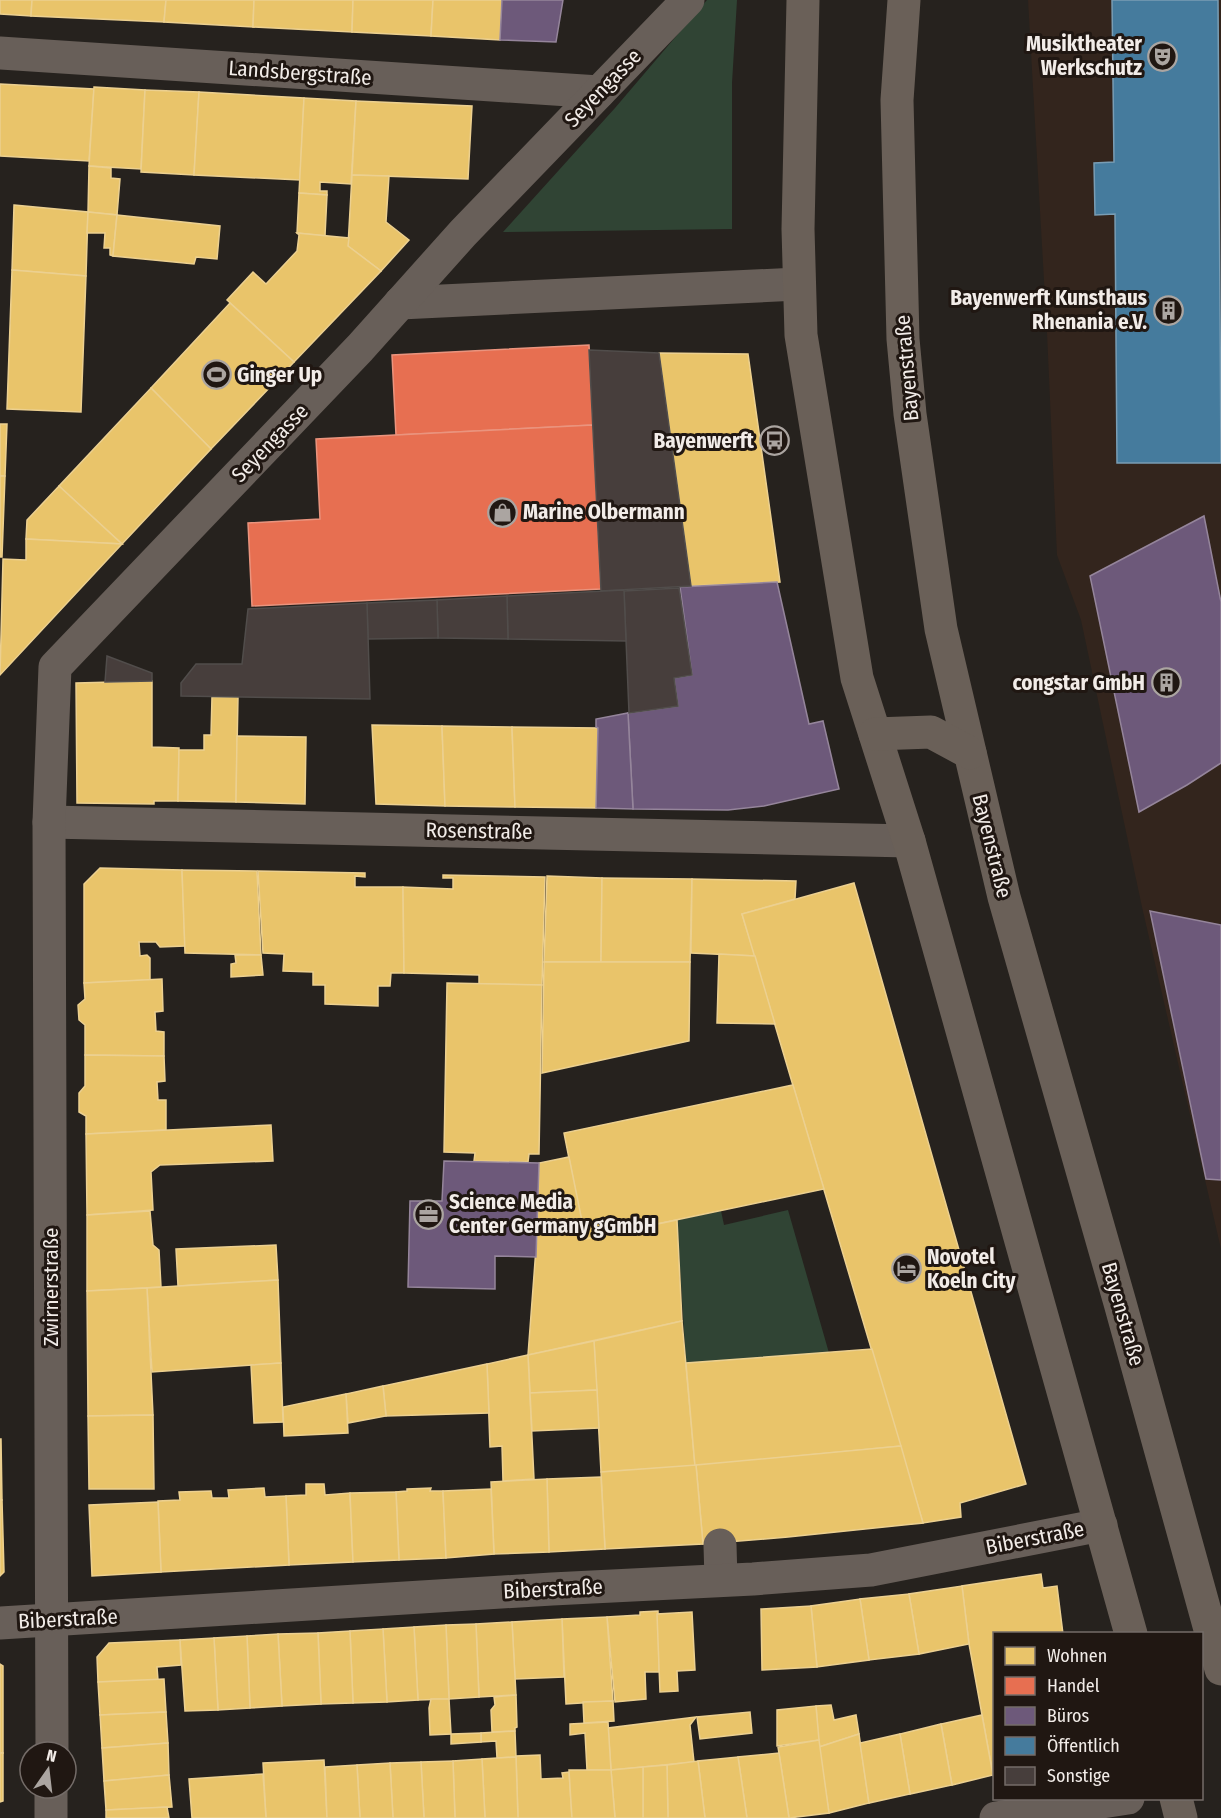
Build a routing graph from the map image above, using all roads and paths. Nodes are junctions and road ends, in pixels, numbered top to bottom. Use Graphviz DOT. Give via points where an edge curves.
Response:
graph roads {
  1 [pos="688,0"];
  2 [pos="803,0"];
  3 [pos="904,0"];
  4 [pos="0,53"];
  5 [pos="599,92"];
  6 [pos="798,284"];
  7 [pos="400,303"];
  8 [pos="875,734"];
  9 [pos="970,753"];
  10 [pos="49,822"];
  11 [pos="909,841"];
  12 [pos="1101,1525"];
  13 [pos="720,1545"];
  14 [pos="722,1580"];
  15 [pos="53,1621"];
  16 [pos="0,1623"];
  17 [pos="1130,1632"];
  18 [pos="1221,1669"];
  19 [pos="52,1740"];
  20 [pos="51,1800"];
  21 [pos="1115,1800"];
  22 [pos="1176,1800"];
  23 [pos="51,1818"];
  24 [pos="996,1818"];
  25 [pos="1181,1818"];
  1 -- 5 [label="street, Seyengasse"];
  2 -- 6 [label="main road"];
  3 -- 9 [label="main road, Bayenstraße" via="897,100 904,350 941,629"];
  4 -- 5 [label="street, Landsbergstraße"];
  5 -- 7 [label="street, Seyengasse"];
  6 -- 7 [label="street"];
  6 -- 8 [label="main road" via="801,335 857,678"];
  7 -- 10 [label="street, Seyengasse" via="55,667"];
  8 -- 9 [label="main road" via="931,732"];
  8 -- 11 [label="main road"];
  9 -- 18 [label="main road, Bayenstraße" via="1004,897"];
  10 -- 11 [label="street, Rosenstraße"];
  10 -- 15 [label="street, Zwirnerstraße"];
  11 -- 12 [label="main road"];
  12 -- 14 [label="street, Biberstraße" via="871,1570"];
  12 -- 17 [label="main road"];
  13 -- 14 [label="street"];
  14 -- 15 [label="street, Biberstraße"];
  15 -- 16 [label="street, Biberstraße"];
  15 -- 19 [label="street, Zwirnerstraße"];
  20 -- 23 [label="street"];
  21 -- 24 [label="street"];
  22 -- 25 [label="main road"];
}
